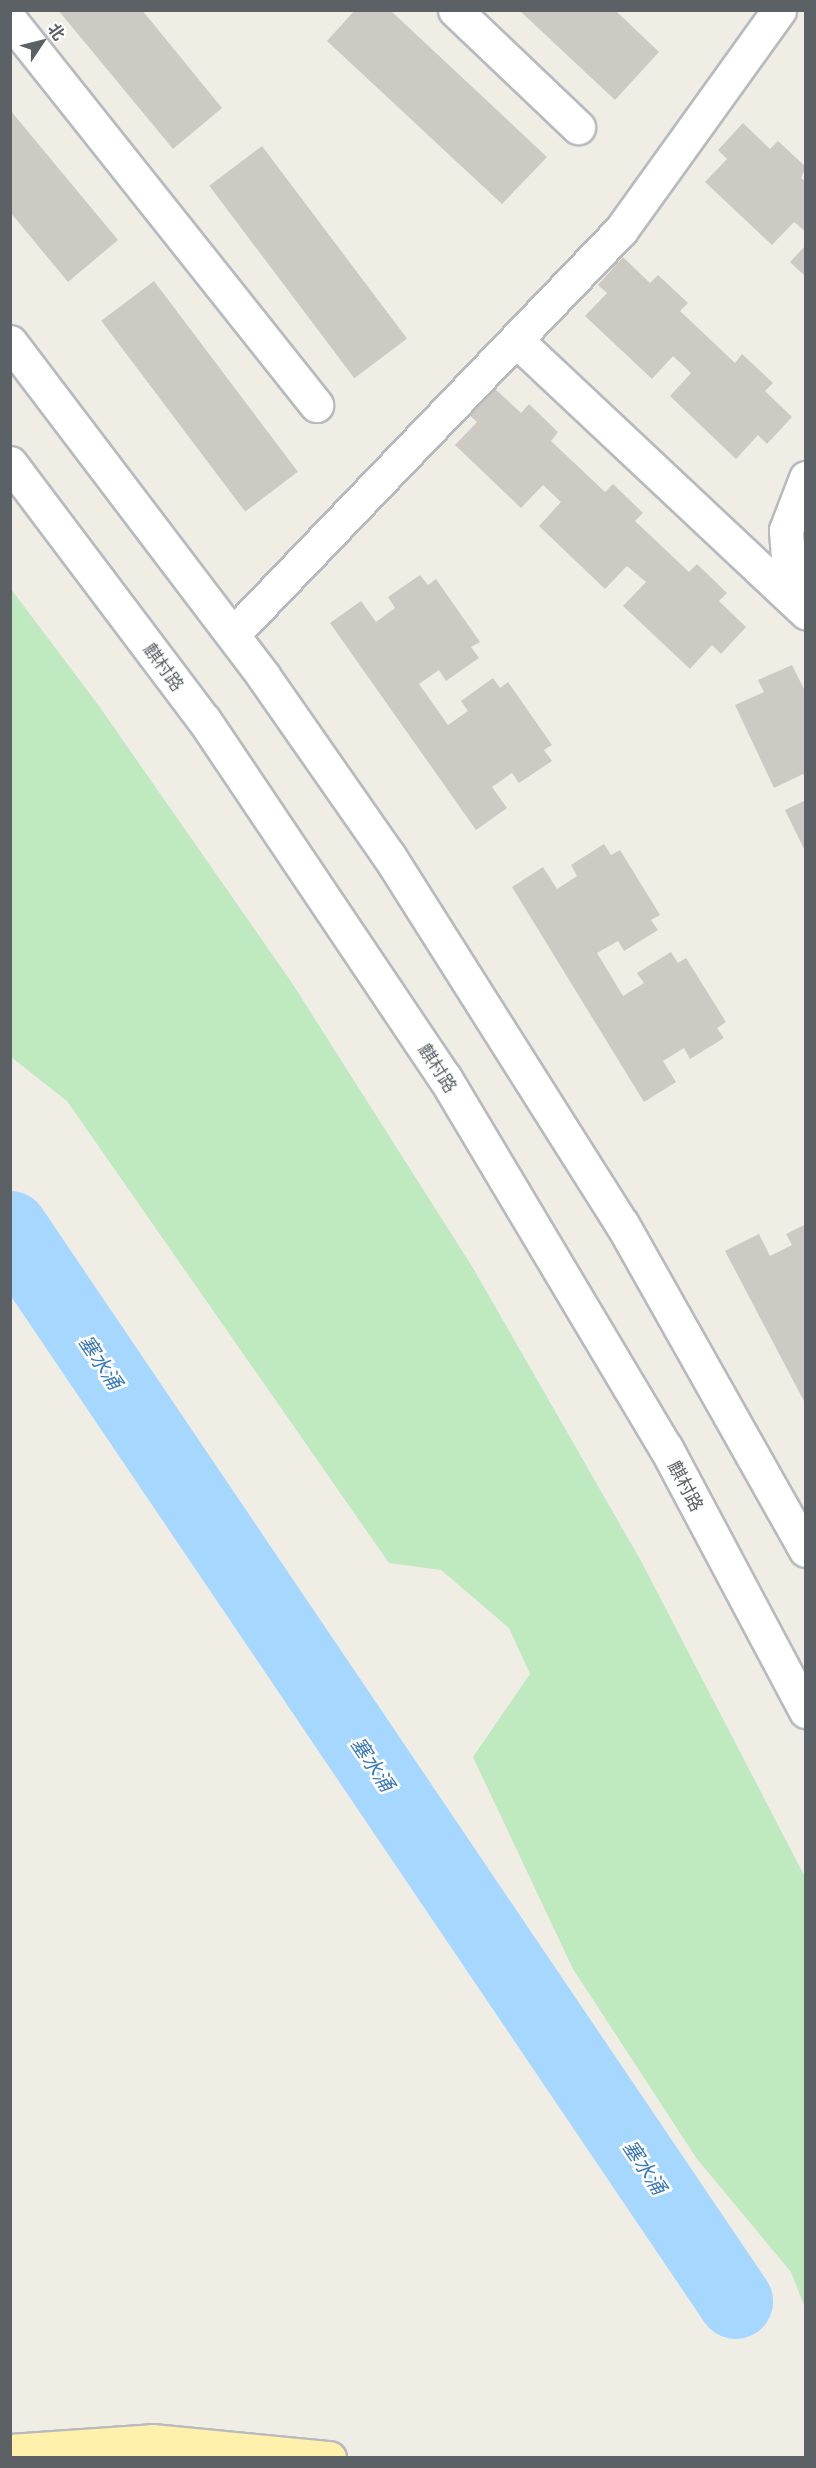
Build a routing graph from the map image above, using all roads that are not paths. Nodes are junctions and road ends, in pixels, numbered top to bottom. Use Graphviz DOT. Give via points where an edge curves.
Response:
graph roads {
  1 [pos="455,10"];
  2 [pos="779,10"];
  3 [pos="10,20"];
  4 [pos="578,127"];
  5 [pos="516,340"];
  6 [pos="10,342"];
  7 [pos="316,405"];
  8 [pos="10,463"];
  9 [pos="806,478"];
  10 [pos="806,611"];
  11 [pos="233,634"];
  12 [pos="806,1550"];
  13 [pos="806,1711"];
  14 [pos="10,2451"];
  15 [pos="329,2457"];
  1 -- 4 [label="street"];
  2 -- 5 [label="street" via="621,230"];
  3 -- 7 [label="street"];
  5 -- 10 [label="street"];
  5 -- 11 [label="street"];
  6 -- 11 [label="street"];
  8 -- 13 [label="street, 麒村路" via="204,720 445,1078 666,1448"];
  9 -- 10 [label="street" via="790,508 786,551"];
  11 -- 12 [label="street" via="508,1038 628,1233"];
  14 -- 15 [label="main road" via="152,2441"];
}
